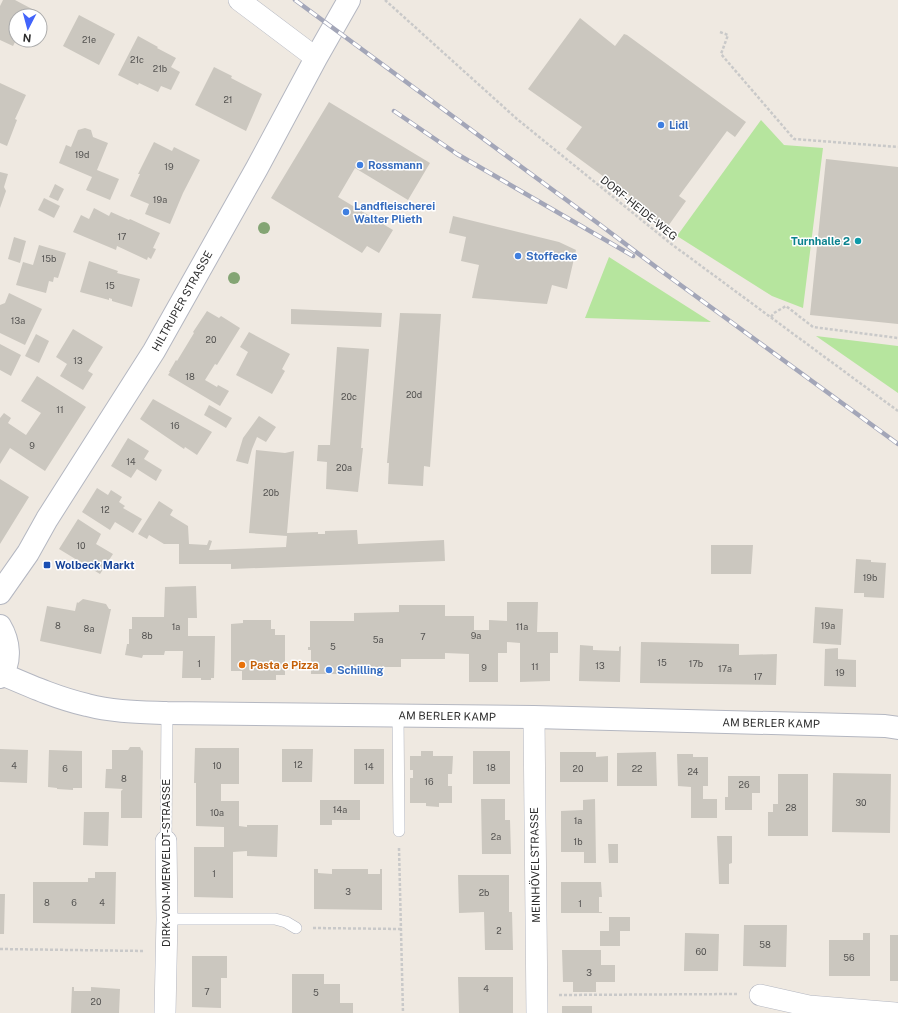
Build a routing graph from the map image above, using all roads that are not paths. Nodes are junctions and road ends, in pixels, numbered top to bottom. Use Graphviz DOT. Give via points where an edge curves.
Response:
graph roads {
  1 [pos="239,0"];
  2 [pos="349,0"];
  3 [pos="316,58"];
  4 [pos="0,593"];
  5 [pos="0,626"];
  6 [pos="1,675"];
  7 [pos="167,713"];
  8 [pos="398,715"];
  9 [pos="534,717"];
  10 [pos="898,728"];
  11 [pos="399,831"];
  12 [pos="166,841"];
  13 [pos="167,919"];
  14 [pos="296,928"];
  15 [pos="760,995"];
  16 [pos="537,1004"];
  17 [pos="165,1013"];
  18 [pos="895,1013"];
  1 -- 3 [label="street"];
  2 -- 3 [label="street, HILTRUPER STRASSE"];
  3 -- 4 [label="street, HILTRUPER STRASSE" via="154,351 28,553"];
  5 -- 6 [label="street" via="5,634 8,649 7,662"];
  6 -- 7 [label="street, AM BERLER KAMP" via="88,706"];
  7 -- 8 [label="street, AM BERLER KAMP"];
  7 -- 12 [label="lane, DIRK-VON-MERVELDT-STRASSE"];
  8 -- 9 [label="street, AM BERLER KAMP"];
  8 -- 11 [label="lane"];
  9 -- 10 [label="street, AM BERLER KAMP"];
  9 -- 16 [label="street, MEINHÖVELSTRASSE"];
  12 -- 13 [label="street, DIRK-VON-MERVELDT-STRASSE"];
  13 -- 14 [label="lane" via="275,919"];
  13 -- 17 [label="street, DIRK-VON-MERVELDT-STRASSE"];
  15 -- 18 [label="street" via="809,1006"];
}
